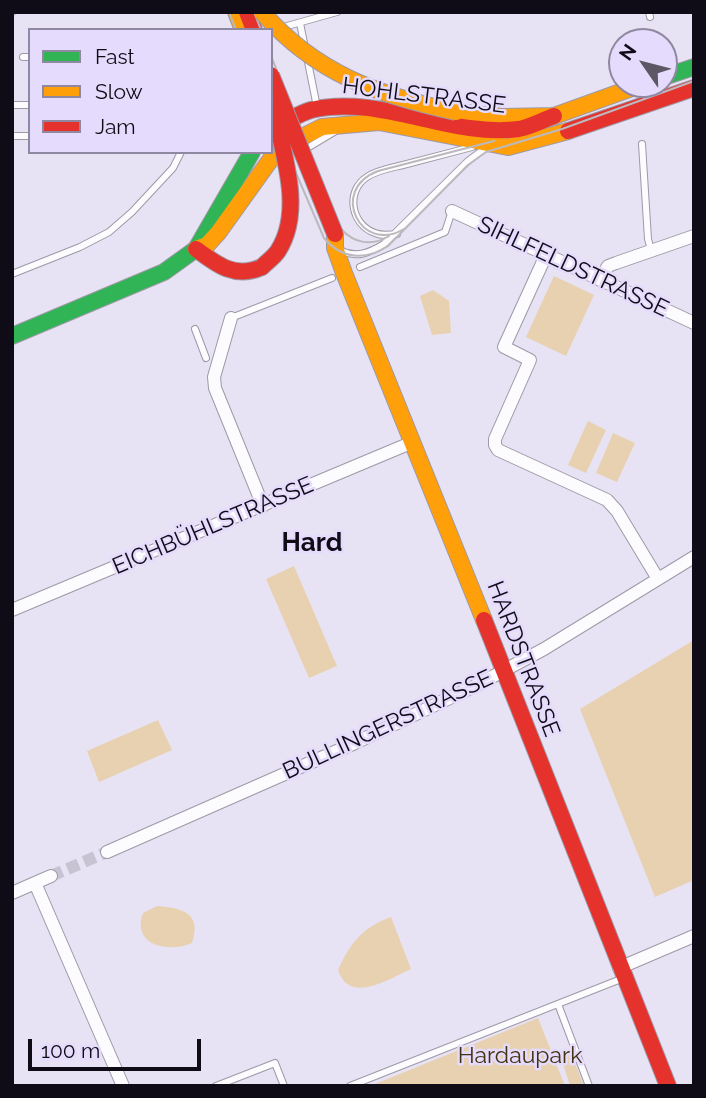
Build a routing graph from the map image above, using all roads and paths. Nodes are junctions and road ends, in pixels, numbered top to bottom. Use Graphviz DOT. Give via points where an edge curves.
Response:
graph roads {
  1 [pos="236,12"];
  2 [pos="245,12"];
  3 [pos="261,12"];
  4 [pos="337,12"];
  5 [pos="300,23"];
  6 [pos="244,28"];
  7 [pos="253,28"];
  8 [pos="273,30"];
  9 [pos="273,80"];
  10 [pos="694,88"];
  11 [pos="624,98"];
  12 [pos="273,106"];
  13 [pos="613,106"];
  14 [pos="317,108"];
  15 [pos="554,122"];
  16 [pos="344,124"];
  17 [pos="323,127"];
  18 [pos="273,130"];
  19 [pos="273,144"];
  20 [pos="642,144"];
  21 [pos="492,145"];
  22 [pos="180,154"];
  23 [pos="255,154"];
  24 [pos="281,165"];
  25 [pos="271,171"];
  26 [pos="250,186"];
  27 [pos="452,211"];
  28 [pos="397,234"];
  29 [pos="694,236"];
  30 [pos="332,240"];
  31 [pos="196,249"];
  32 [pos="651,250"];
  33 [pos="546,255"];
  34 [pos="360,267"];
  35 [pos="12,274"];
  36 [pos="332,278"];
  37 [pos="600,280"];
  38 [pos="232,318"];
  39 [pos="694,323"];
  40 [pos="195,329"];
  41 [pos="12,336"];
  42 [pos="221,356"];
  43 [pos="413,442"];
  44 [pos="262,506"];
  45 [pos="694,557"];
  46 [pos="658,579"];
  47 [pos="12,610"];
  48 [pos="503,671"];
  49 [pos="107,852"];
  50 [pos="51,876"];
  51 [pos="35,883"];
  52 [pos="12,893"];
  53 [pos="694,936"];
  54 [pos="621,973"];
  55 [pos="558,1004"];
  56 [pos="224,1084"];
  57 [pos="123,1086"];
  58 [pos="216,1086"];
  59 [pos="284,1086"];
  60 [pos="350,1086"];
  61 [pos="589,1086"];
  62 [pos="668,1086"];
  1 -- 6 [label="main road"];
  2 -- 7 [label="main road"];
  3 -- 15 [label="main road, bridge" via="300,52 335,73 400,99 456,112"];
  4 -- 5 [label="lane"];
  5 -- 8 [label="lane"];
  5 -- 14 [label="lane"];
  9 -- 30 [label="main road, bridge"];
  10 -- 13 [label="main road, HOHLSTRASSE"];
  11 -- 13 [label="main road, HOHLSTRASSE"];
  12 -- 30 [label="main road, bridge"];
  12 -- 31 [label="main road, bridge" via="288,177 289,216 279,251 262,268 232,273"];
  13 -- 15 [label="main road, HOHLSTRASSE"];
  13 -- 21 [label="main road, HOHLSTRASSE" via="521,145"];
  14 -- 15 [label="main road, HOHLSTRASSE" via="364,108 461,126 523,129"];
  14 -- 17 [label="lane"];
  14 -- 18 [label="main road, HOHLSTRASSE"];
  14 -- 19 [label="lane, HOHLSTRASSE"];
  15 -- 21 [label="lane, HOHLSTRASSE"];
  16 -- 17 [label="main road, HOHLSTRASSE"];
  16 -- 21 [label="main road, HOHLSTRASSE" via="379,122"];
  16 -- 24 [label="lane, HOHLSTRASSE"];
  17 -- 26 [label="main road, HOHLSTRASSE" via="271,159"];
  20 -- 32 [label="lane"];
  21 -- 28 [label="lane" via="468,161"];
  21 -- 28 [label="lane" via="383,170 364,179 353,198 357,219 373,233"];
  22 -- 35 [label="lane" via="172,170 109,232"];
  23 -- 31 [label="main road, HOHLSTRASSE" via="237,176"];
  25 -- 26 [label="lane, HOHLSTRASSE"];
  26 -- 31 [label="main road, HOHLSTRASSE" via="212,240"];
  27 -- 33 [label="street, SIHLFELDSTRASSE"];
  27 -- 34 [label="lane" via="445,232"];
  28 -- 30 [label="lane" via="363,254 351,255"];
  29 -- 32 [label="street"];
  30 -- 43 [label="main road, HARDSTRASSE"];
  31 -- 41 [label="main road, HOHLSTRASSE" via="164,272"];
  32 -- 37 [label="street" via="608,266"];
  33 -- 37 [label="street, SIHLFELDSTRASSE"];
  33 -- 46 [label="street" via="504,347 530,360 495,445 607,500"];
  36 -- 38 [label="lane"];
  37 -- 39 [label="street, SIHLFELDSTRASSE"];
  38 -- 42 [label="street"];
  40 -- 42 [label="lane" via="204,359"];
  42 -- 44 [label="street" via="215,387"];
  43 -- 44 [label="street, EICHBÜHLSTRASSE"];
  43 -- 48 [label="main road, HARDSTRASSE"];
  44 -- 47 [label="street, EICHBÜHLSTRASSE"];
  45 -- 46 [label="street, BULLINGERSTRASSE"];
  46 -- 48 [label="street, BULLINGERSTRASSE"];
  48 -- 49 [label="street, BULLINGERSTRASSE"];
  48 -- 54 [label="main road, HARDSTRASSE"];
  50 -- 51 [label="street"];
  51 -- 52 [label="street"];
  51 -- 57 [label="street"];
  53 -- 54 [label="street"];
  54 -- 55 [label="lane"];
  54 -- 62 [label="main road, HARDSTRASSE"];
  55 -- 60 [label="lane"];
  55 -- 61 [label="lane"];
  56 -- 58 [label="lane"];
  56 -- 59 [label="lane" via="275,1063"];
}
